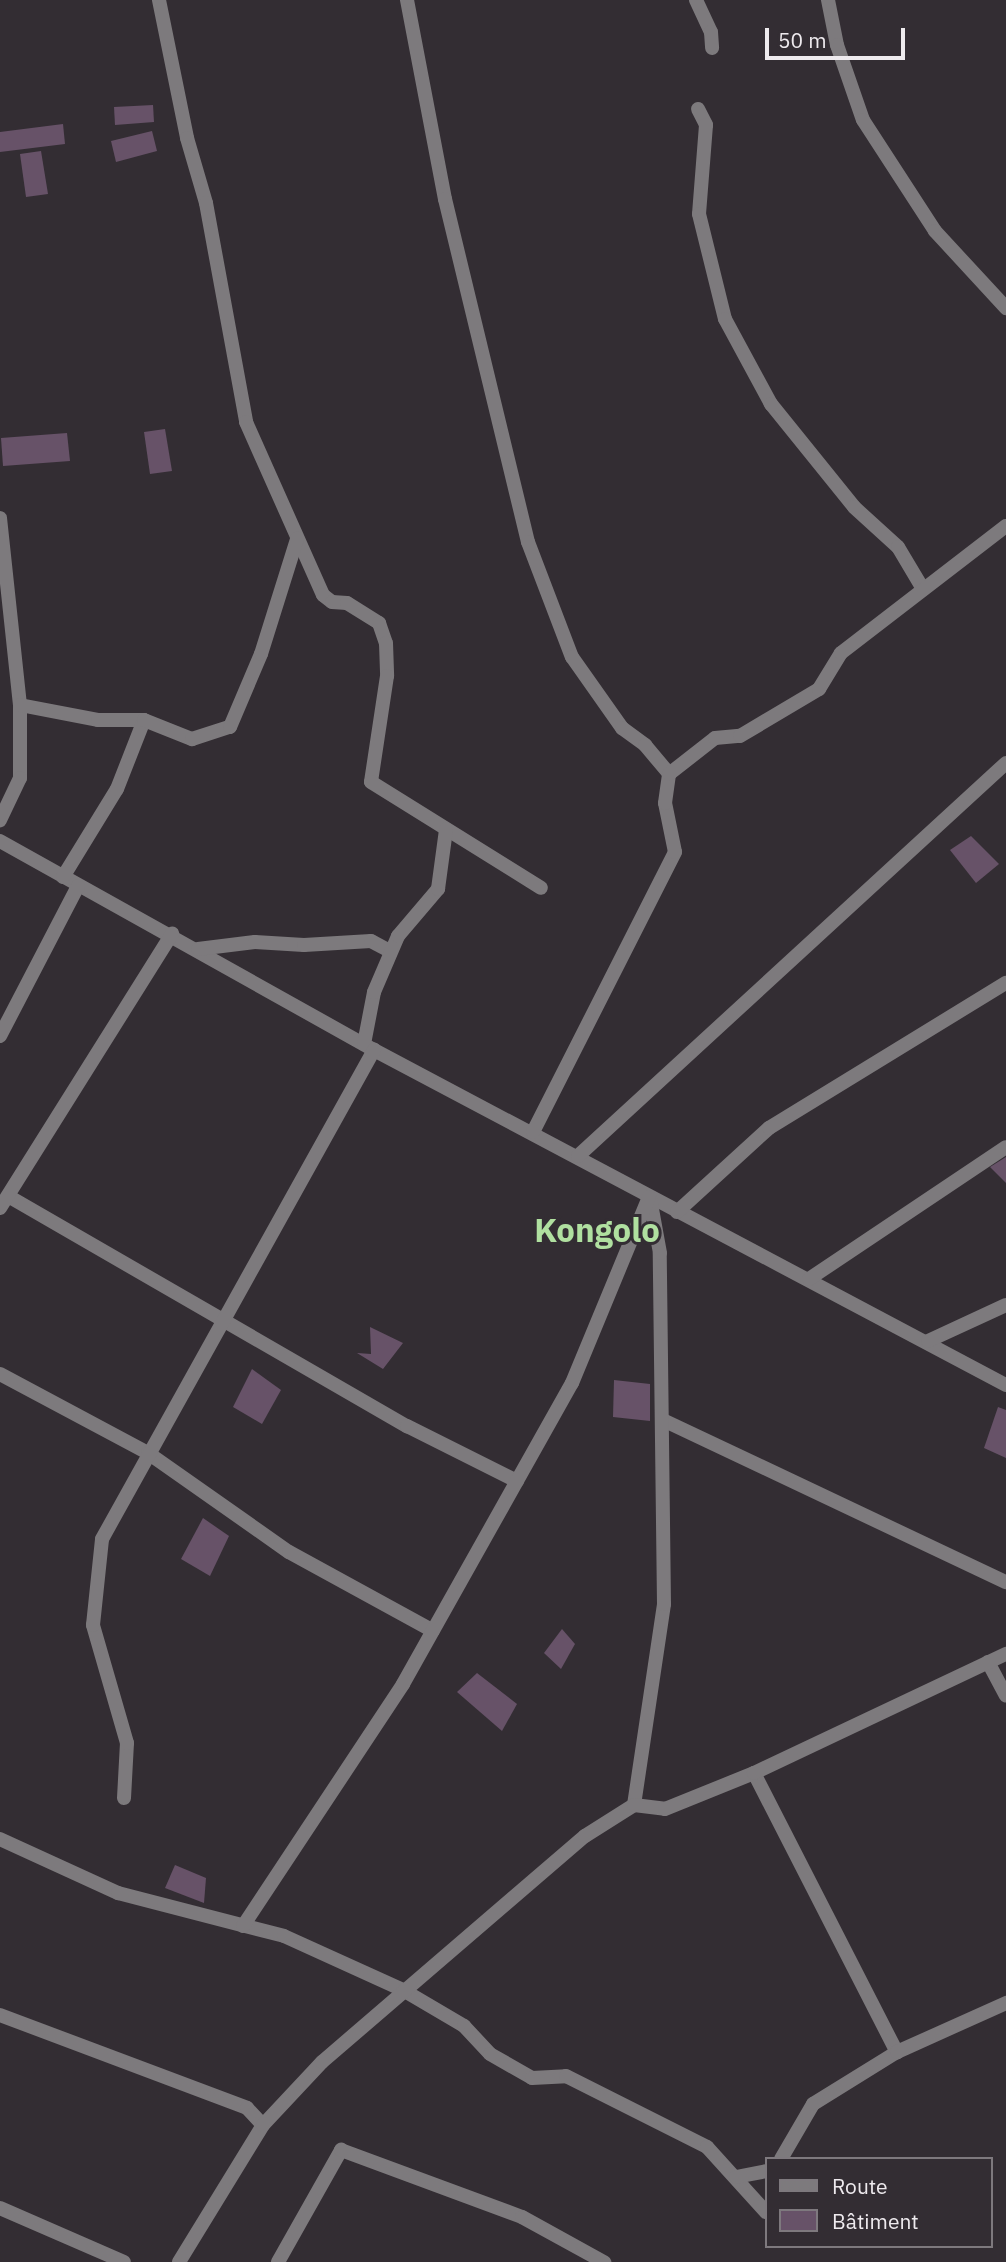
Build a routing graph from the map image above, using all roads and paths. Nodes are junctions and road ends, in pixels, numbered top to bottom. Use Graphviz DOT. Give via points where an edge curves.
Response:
graph roads {
  1 [pos="159,0"];
  2 [pos="407,0"];
  3 [pos="696,0"];
  4 [pos="828,0"];
  5 [pos="712,48"];
  6 [pos="698,109"];
  7 [pos="1006,307"];
  8 [pos="0,519"];
  9 [pos="1006,526"];
  10 [pos="297,539"];
  11 [pos="923,589"];
  12 [pos="20,705"];
  13 [pos="144,720"];
  14 [pos="1006,763"];
  15 [pos="668,774"];
  16 [pos="0,820"];
  17 [pos="446,830"];
  18 [pos="0,841"];
  19 [pos="63,877"];
  20 [pos="78,886"];
  21 [pos="541,888"];
  22 [pos="172,934"];
  23 [pos="198,949"];
  24 [pos="390,951"];
  25 [pos="1006,983"];
  26 [pos="0,1036"];
  27 [pos="369,1047"];
  28 [pos="533,1132"];
  29 [pos="1006,1147"];
  30 [pos="578,1156"];
  31 [pos="649,1197"];
  32 [pos="4,1202"];
  33 [pos="677,1212"];
  34 [pos="809,1279"];
  35 [pos="1006,1305"];
  36 [pos="222,1320"];
  37 [pos="928,1341"];
  38 [pos="0,1374"];
  39 [pos="1006,1385"];
  40 [pos="665,1421"];
  41 [pos="148,1453"];
  42 [pos="517,1481"];
  43 [pos="1006,1582"];
  44 [pos="433,1631"];
  45 [pos="1006,1654"];
  46 [pos="988,1662"];
  47 [pos="1006,1696"];
  48 [pos="754,1773"];
  49 [pos="124,1798"];
  50 [pos="634,1805"];
  51 [pos="0,1839"];
  52 [pos="243,1926"];
  53 [pos="403,1990"];
  54 [pos="1006,2003"];
  55 [pos="0,2015"];
  56 [pos="897,2052"];
  57 [pos="264,2125"];
  58 [pos="782,2157"];
  59 [pos="764,2171"];
  60 [pos="736,2177"];
  61 [pos="0,2208"];
  62 [pos="764,2210"];
  63 [pos="124,2262"];
  64 [pos="179,2262"];
  65 [pos="278,2262"];
  66 [pos="604,2262"];
  1 -- 10 [label="street" via="187,138 206,204 246,422"];
  2 -- 15 [label="street" via="445,199 528,542 572,657 622,728 645,745"];
  3 -- 5 [label="street" via="711,32"];
  4 -- 7 [label="street" via="836,45 863,120 935,231"];
  6 -- 11 [label="street" via="706,124 699,214 725,319 771,404 854,507 898,547"];
  8 -- 12 [label="street"];
  9 -- 11 [label="street"];
  10 -- 13 [label="street" via="261,654 230,727 192,739"];
  10 -- 17 [label="street" via="323,595 366,613 379,623 383,634 387,676 371,782"];
  11 -- 15 [label="street" via="841,653 818,689 740,736 715,738"];
  12 -- 13 [label="street" via="98,720"];
  12 -- 16 [label="street" via="20,778"];
  13 -- 19 [label="street" via="117,789"];
  14 -- 30 [label="street"];
  15 -- 28 [label="street" via="665,803 675,852"];
  17 -- 21 [label="street"];
  17 -- 24 [label="street" via="438,889"];
  18 -- 19 [label="street"];
  19 -- 20 [label="street"];
  20 -- 22 [label="street"];
  20 -- 26 [label="street"];
  22 -- 23 [label="street"];
  22 -- 32 [label="street"];
  23 -- 24 [label="street" via="255,942 371,941"];
  23 -- 27 [label="street"];
  24 -- 27 [label="street" via="374,992"];
  25 -- 33 [label="street" via="769,1128"];
  27 -- 28 [label="street"];
  27 -- 36 [label="street"];
  28 -- 30 [label="street"];
  29 -- 34 [label="street"];
  30 -- 31 [label="street"];
  31 -- 33 [label="street"];
  31 -- 40 [label="street" via="660,1253"];
  31 -- 42 [label="street" via="572,1383"];
  32 -- 36 [label="street"];
  33 -- 34 [label="street"];
  34 -- 37 [label="street"];
  35 -- 37 [label="street"];
  36 -- 41 [label="street"];
  36 -- 42 [label="street" via="407,1426"];
  37 -- 39 [label="street"];
  38 -- 41 [label="street"];
  40 -- 43 [label="street"];
  40 -- 50 [label="street" via="664,1604"];
  41 -- 44 [label="street" via="289,1552"];
  41 -- 49 [label="street" via="102,1539 93,1625 127,1743"];
  42 -- 44 [label="street"];
  44 -- 52 [label="street"];
  45 -- 46 [label="street"];
  46 -- 47 [label="street"];
  46 -- 48 [label="street"];
  48 -- 50 [label="street" via="665,1808"];
  48 -- 56 [label="street"];
  50 -- 53 [label="street" via="585,1836"];
  51 -- 52 [label="street" via="118,1894"];
  52 -- 53 [label="street" via="284,1936"];
  53 -- 57 [label="street" via="322,2062"];
  53 -- 60 [label="street" via="464,2026 490,2054 532,2078 566,2076 707,2147"];
  54 -- 56 [label="street"];
  55 -- 57 [label="street" via="247,2108"];
  56 -- 58 [label="street" via="813,2104"];
  57 -- 64 [label="street"];
  59 -- 60 [label="street"];
  60 -- 62 [label="street"];
  61 -- 63 [label="street"];
  65 -- 66 [label="street" via="341,2150 522,2217"];
}
